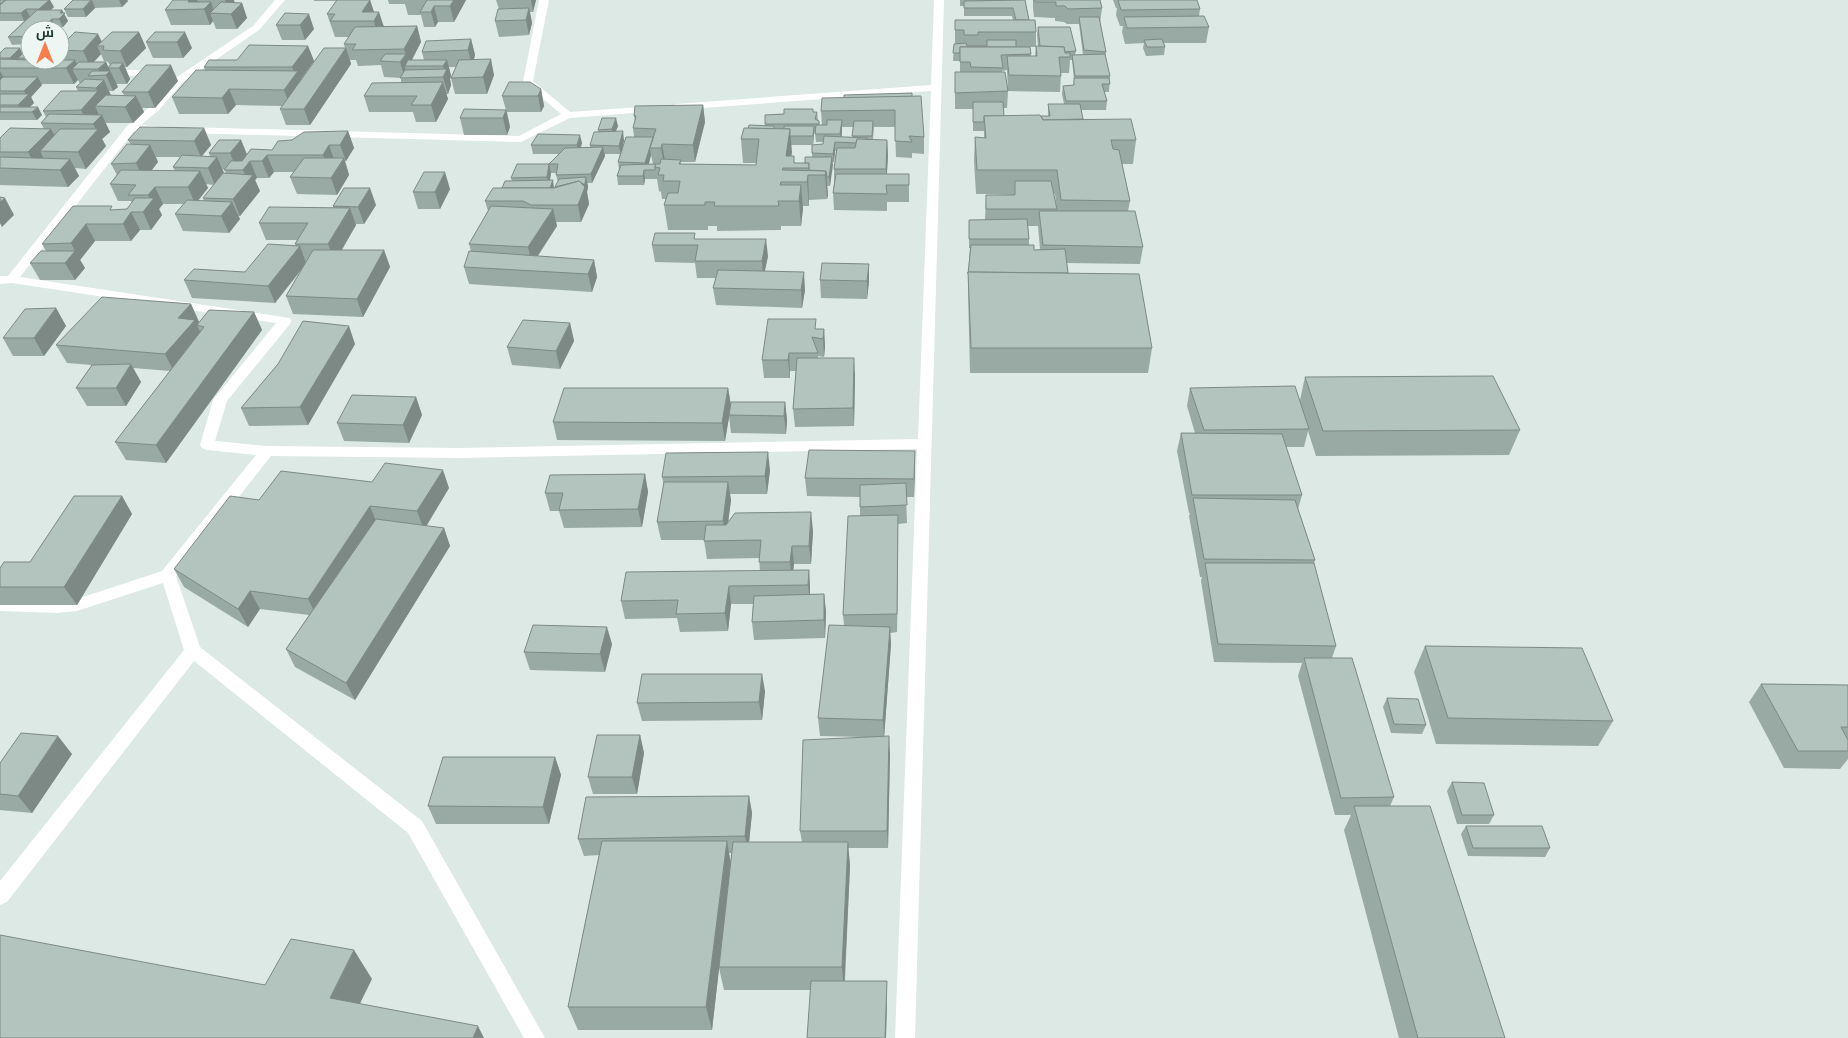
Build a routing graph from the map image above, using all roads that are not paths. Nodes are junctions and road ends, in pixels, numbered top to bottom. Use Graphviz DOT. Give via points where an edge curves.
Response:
graph roads {
  1 [pos="280,0"];
  2 [pos="544,0"];
  3 [pos="939,0"];
  4 [pos="100,73"];
  5 [pos="189,73"];
  6 [pos="937,88"];
  7 [pos="568,115"];
  8 [pos="131,128"];
  9 [pos="6,280"];
  10 [pos="925,444"];
  11 [pos="267,451"];
  12 [pos="168,575"];
  13 [pos="0,605"];
  14 [pos="193,650"];
  15 [pos="0,896"];
  16 [pos="535,1038"];
  17 [pos="905,1038"];
  1 -- 5 [label="street" via="256,28"];
  2 -- 7 [label="street" via="528,82"];
  3 -- 6 [label="street"];
  4 -- 5 [label="street"];
  5 -- 8 [label="street"];
  6 -- 7 [label="street"];
  6 -- 10 [label="street"];
  7 -- 8 [label="street" via="521,139"];
  8 -- 9 [label="street"];
  9 -- 11 [label="street" via="285,321 220,400 207,445"];
  10 -- 11 [label="street" via="461,453"];
  10 -- 17 [label="street"];
  11 -- 12 [label="street"];
  12 -- 13 [label="street" via="77,605"];
  12 -- 14 [label="street"];
  14 -- 15 [label="street"];
  14 -- 16 [label="street" via="415,827"];
}
